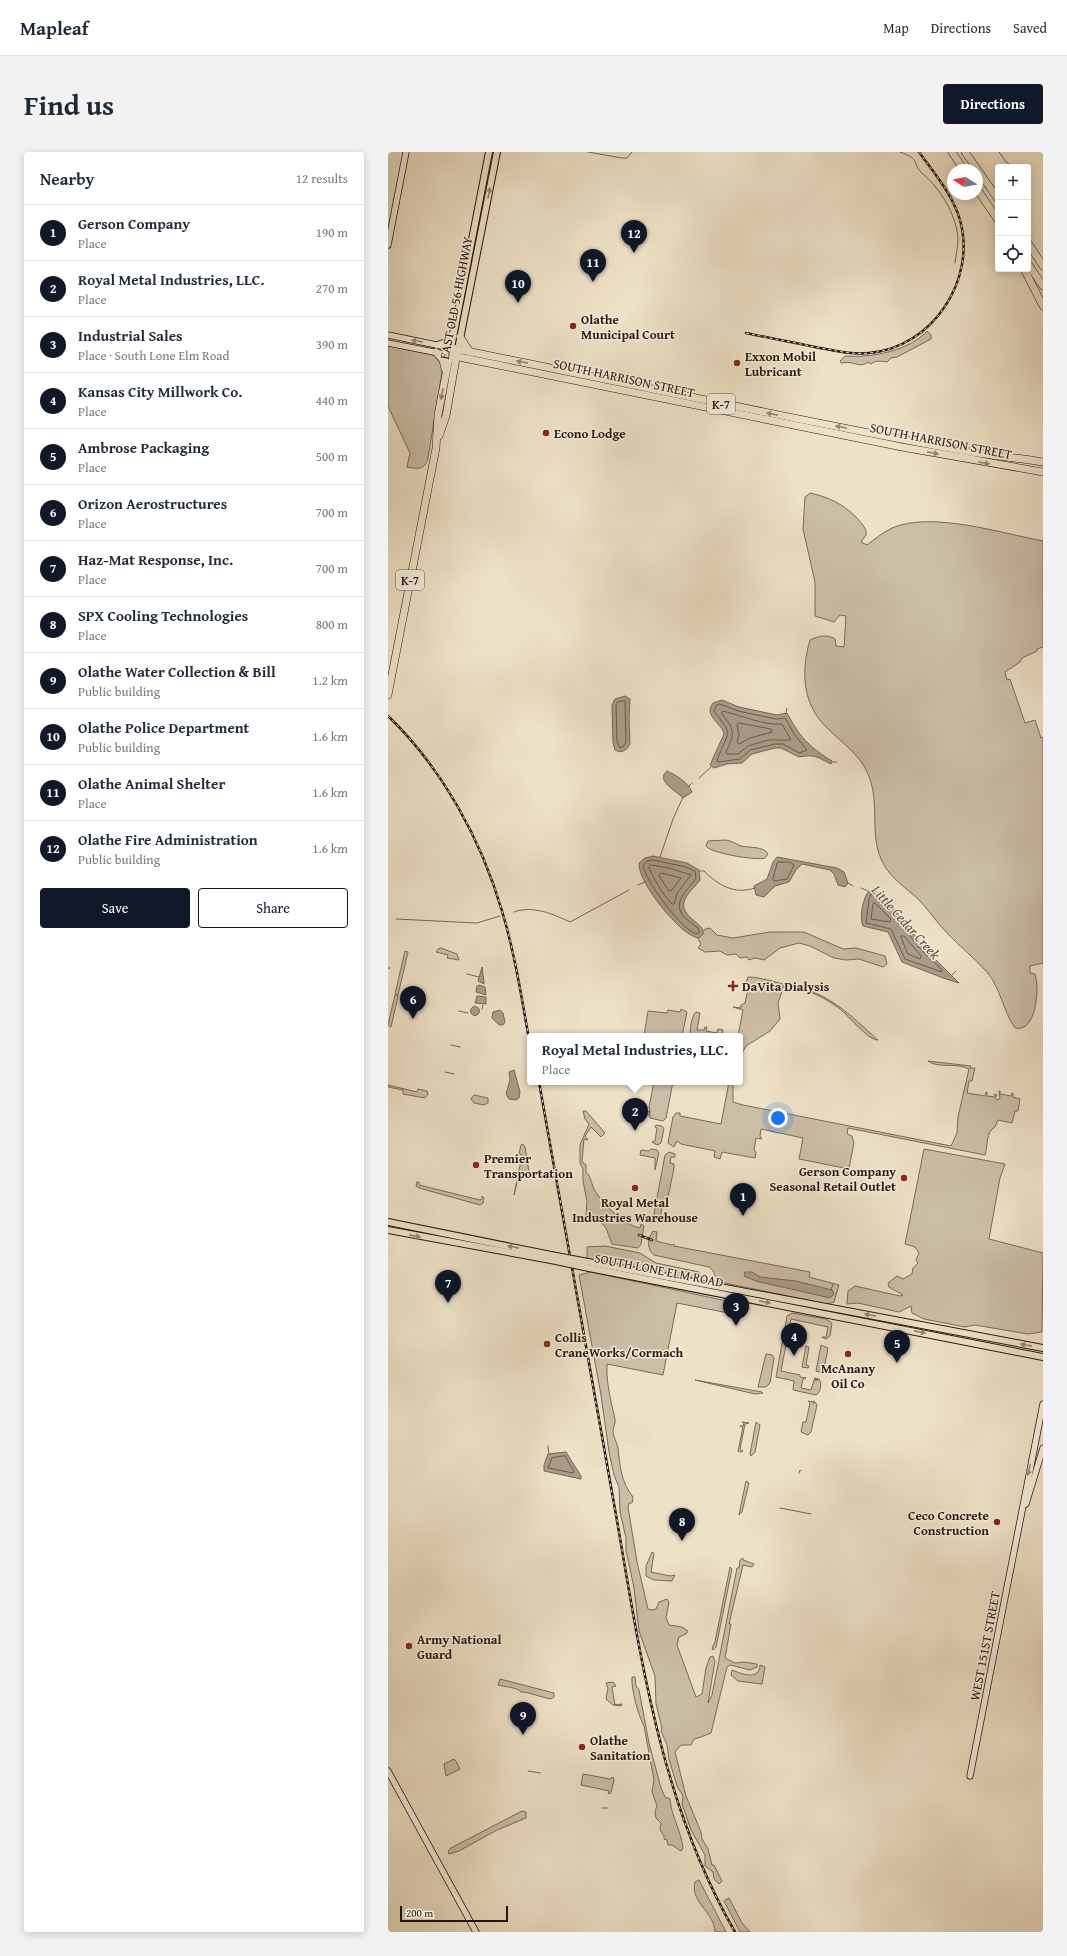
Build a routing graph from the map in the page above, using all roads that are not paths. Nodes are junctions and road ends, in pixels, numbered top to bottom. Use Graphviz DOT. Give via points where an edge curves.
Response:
graph roads {
  1 [pos="406,152"];
  2 [pos="489,152"];
  3 [pos="496,152"];
  4 [pos="952,152"];
  5 [pos="965,152"];
  6 [pos="960,164"];
  7 [pos="995,195"];
  8 [pos="983,198"];
  9 [pos="995,216"];
  10 [pos="388,245"];
  11 [pos="1031,248"];
  12 [pos="1043,266"];
  13 [pos="1031,268"];
  14 [pos="1026,272"];
  15 [pos="1043,286"];
  16 [pos="1043,306"];
  17 [pos="454,330"];
  18 [pos="388,335"];
  19 [pos="460,337"];
  20 [pos="388,342"];
  21 [pos="436,349"];
  22 [pos="454,352"];
  23 [pos="470,352"];
  24 [pos="472,360"];
  25 [pos="454,373"];
  26 [pos="446,374"];
  27 [pos="436,448"];
  28 [pos="1043,462"];
  29 [pos="1043,472"];
  30 [pos="389,691"];
  31 [pos="388,1222"];
  32 [pos="388,1230"];
  33 [pos="551,1257"];
  34 [pos="589,1265"];
  35 [pos="1043,1348"];
  36 [pos="1043,1357"];
  37 [pos="1043,1404"];
  38 [pos="1043,1448"];
  39 [pos="1021,1520"];
  40 [pos="388,1771"];
  41 [pos="970,1776"];
  42 [pos="476,1932"];
  1 -- 10 [label="street"];
  2 -- 17 [label="main road, EAST OLD 56 HIGHWAY"];
  19 -- 3 [label="main road, EAST OLD 56 HIGHWAY, one-way"];
  4 -- 6 [label="highway"];
  5 -- 7 [label="highway"];
  8 -- 9 [label="highway"];
  11 -- 12 [label="highway"];
  13 -- 15 [label="highway"];
  14 -- 16 [label="highway"];
  17 -- 21 [label="street"];
  17 -- 22 [label="main road, EAST OLD 56 HIGHWAY"];
  21 -- 18 [label="street, SOUTH HARRISON STREET, one-way"];
  19 -- 22 [label="main road, EAST OLD 56 HIGHWAY"];
  19 -- 23 [label="highway"];
  20 -- 21 [label="street, SOUTH HARRISON STREET"];
  21 -- 22 [label="street, SOUTH HARRISON STREET"];
  21 -- 26 [label="highway" via="443,360"];
  22 -- 23 [label="highway, SOUTH HARRISON STREET / K-7"];
  22 -- 24 [label="highway, SOUTH HARRISON STREET"];
  22 -- 25 [label="highway, EAST OLD 56 HIGHWAY"];
  22 -- 26 [label="highway, EAST OLD 56 HIGHWAY / K-7"];
  28 -- 23 [label="highway, SOUTH HARRISON STREET / K-7, one-way" via="947,448"];
  24 -- 25 [label="highway" via="462,364"];
  24 -- 29 [label="highway, SOUTH HARRISON STREET / K-7, one-way" via="965,459"];
  25 -- 27 [label="highway, EAST OLD 56 HIGHWAY / K-7" via="446,416"];
  26 -- 27 [label="highway, EAST OLD 56 HIGHWAY / K-7, one-way" via="438,415"];
  27 -- 30 [label="highway, EAST OLD 56 HIGHWAY / K-7"];
  33 -- 31 [label="main road, SOUTH LONE ELM ROAD, one-way"];
  32 -- 33 [label="main road, SOUTH LONE ELM ROAD, one-way"];
  33 -- 34 [label="main road, SOUTH LONE ELM ROAD, bridge"];
  35 -- 34 [label="main road, SOUTH LONE ELM ROAD, one-way"];
  34 -- 36 [label="main road, SOUTH LONE ELM ROAD, one-way"];
  37 -- 39 [label="street, WEST 151ST STREET, one-way"];
  38 -- 39 [label="street, WEST 151ST STREET"];
  39 -- 41 [label="street, WEST 151ST STREET"];
  40 -- 42 [label="street"];
}
